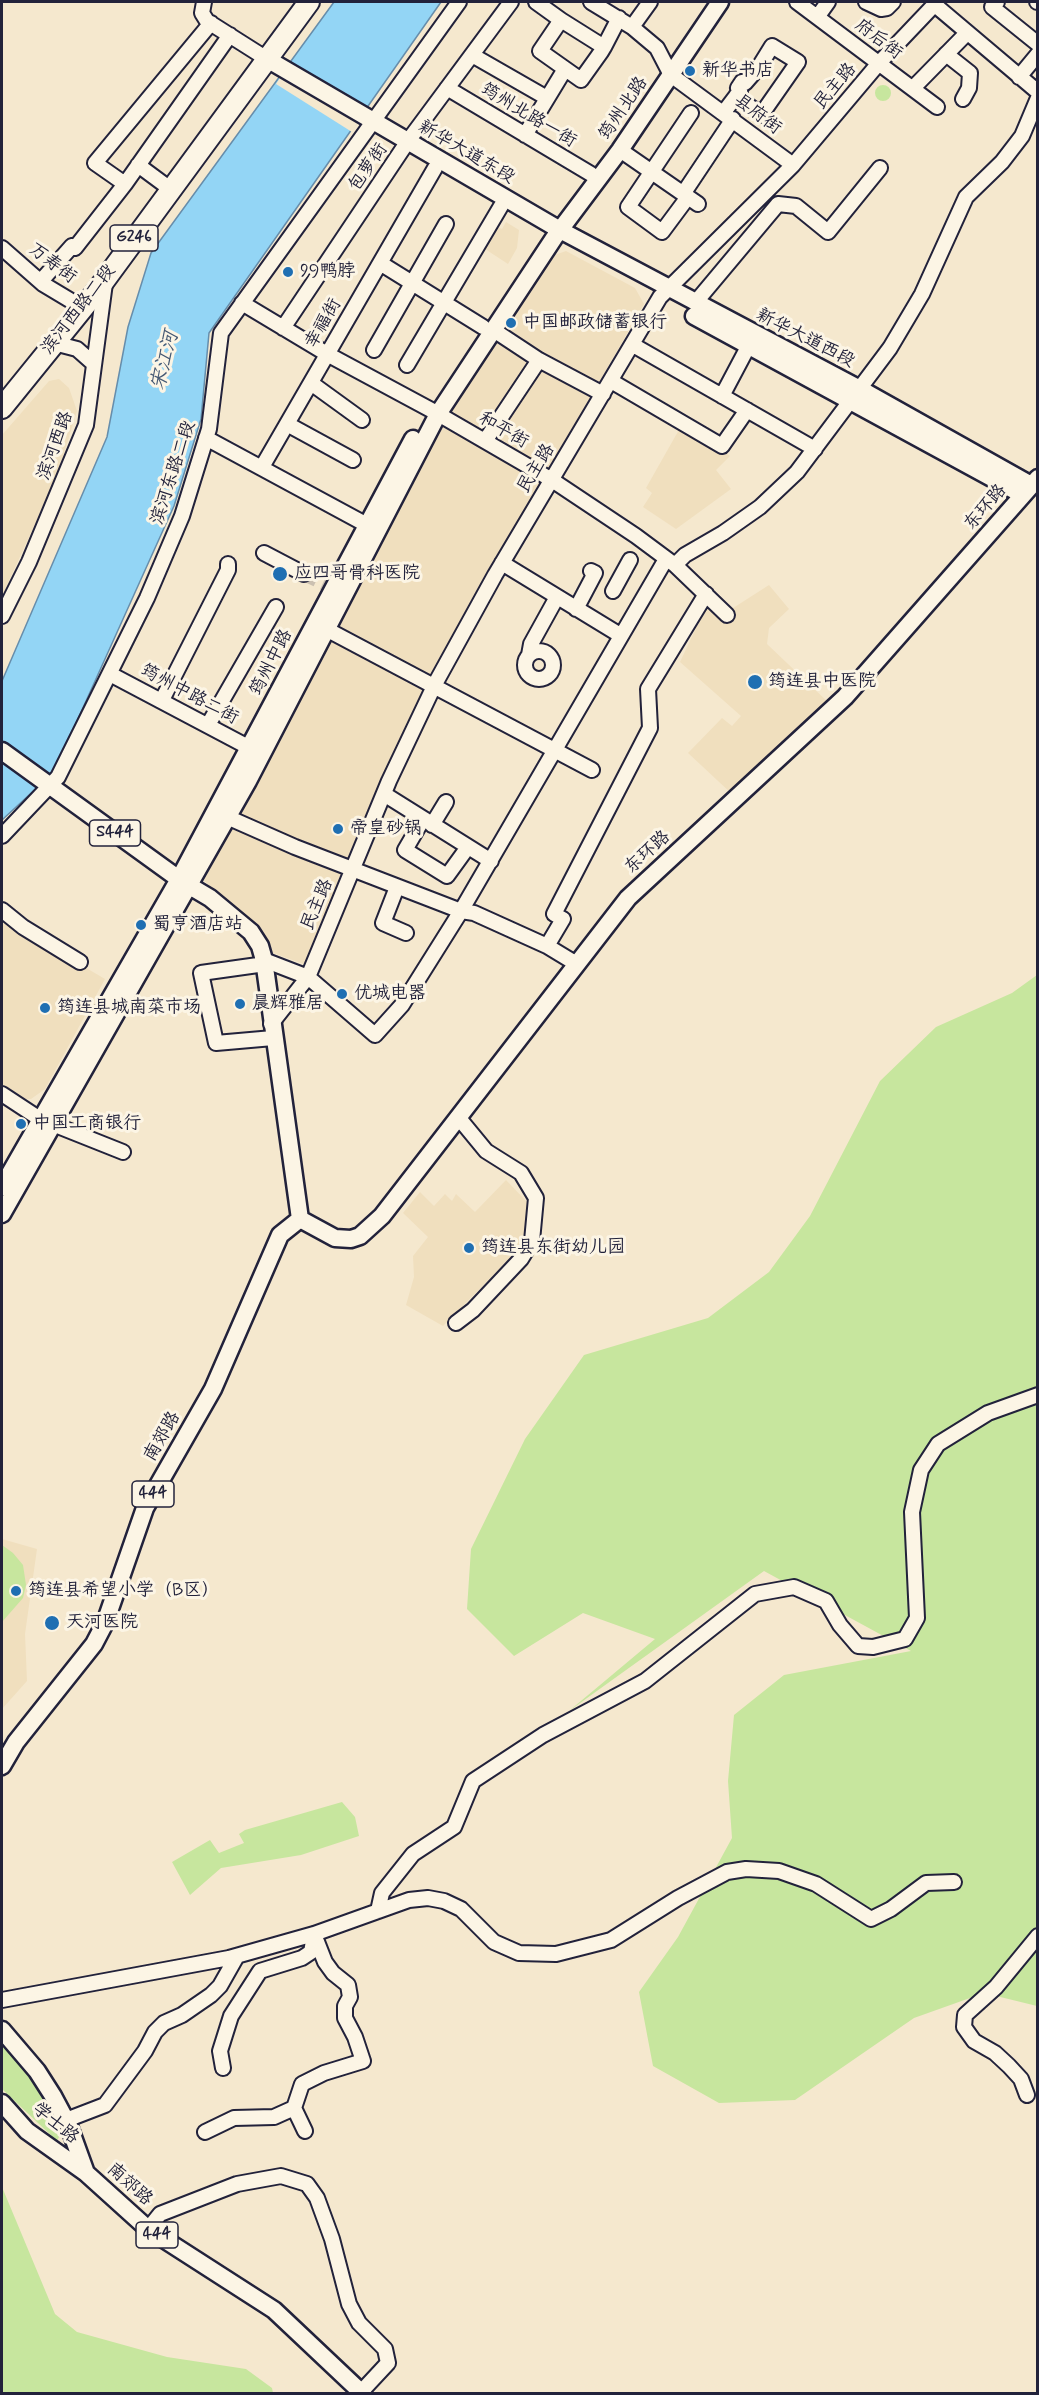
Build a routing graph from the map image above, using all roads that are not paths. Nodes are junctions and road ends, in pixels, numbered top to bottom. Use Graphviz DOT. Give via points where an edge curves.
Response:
graph roads {
  1 [pos="204,2"];
  2 [pos="309,2"];
  3 [pos="459,2"];
  4 [pos="511,2"];
  5 [pos="536,2"];
  6 [pos="591,2"];
  7 [pos="650,2"];
  8 [pos="708,2"];
  9 [pos="720,2"];
  10 [pos="797,2"];
  11 [pos="828,2"];
  12 [pos="866,2"];
  13 [pos="893,2"];
  14 [pos="997,2"];
  15 [pos="936,3"];
  16 [pos="818,16"];
  17 [pos="619,18"];
  18 [pos="561,20"];
  19 [pos="211,23"];
  20 [pos="632,27"];
  21 [pos="967,33"];
  22 [pos="230,35"];
  23 [pos="1038,44"];
  24 [pos="604,47"];
  25 [pos="946,54"];
  26 [pos="1038,54"];
  27 [pos="472,55"];
  28 [pos="265,62"];
  29 [pos="879,63"];
  30 [pos="565,69"];
  31 [pos="668,70"];
  32 [pos="1018,77"];
  33 [pos="447,88"];
  34 [pos="913,88"];
  35 [pos="1038,93"];
  36 [pos="736,96"];
  37 [pos="548,98"];
  38 [pos="1038,98"];
  39 [pos="963,99"];
  40 [pos="937,106"];
  41 [pos="691,113"];
  42 [pos="728,116"];
  43 [pos="364,122"];
  44 [pos="525,135"];
  45 [pos="405,145"];
  46 [pos="620,150"];
  47 [pos="138,165"];
  48 [pos="793,165"];
  49 [pos="435,168"];
  50 [pos="880,168"];
  51 [pos="651,171"];
  52 [pos="591,174"];
  53 [pos="125,184"];
  54 [pos="169,188"];
  55 [pos="690,198"];
  56 [pos="501,207"];
  57 [pos="446,224"];
  58 [pos="552,231"];
  59 [pos="2,248"];
  60 [pos="380,263"];
  61 [pos="105,278"];
  62 [pos="40,281"];
  63 [pos="413,283"];
  64 [pos="664,293"];
  65 [pos="444,301"];
  66 [pos="242,303"];
  67 [pos="695,303"];
  68 [pos="83,308"];
  69 [pos="283,328"];
  70 [pos="488,328"];
  71 [pos="54,343"];
  72 [pos="633,345"];
  73 [pos="749,345"];
  74 [pos="374,350"];
  75 [pos="327,354"];
  76 [pos="539,360"];
  77 [pos="94,364"];
  78 [pos="407,365"];
  79 [pos="611,381"];
  80 [pos="311,382"];
  81 [pos="603,394"];
  82 [pos="856,394"];
  83 [pos="722,396"];
  84 [pos="2,408"];
  85 [pos="747,410"];
  86 [pos="434,411"];
  87 [pos="362,420"];
  88 [pos="287,424"];
  89 [pos="206,438"];
  90 [pos="484,441"];
  91 [pos="815,448"];
  92 [pos="353,460"];
  93 [pos="262,467"];
  94 [pos="552,480"];
  95 [pos="1031,486"];
  96 [pos="367,525"];
  97 [pos="264,553"];
  98 [pos="630,560"];
  99 [pos="670,562"];
  100 [pos="502,563"];
  101 [pos="228,564"];
  102 [pos="304,574"];
  103 [pos="706,594"];
  104 [pos="557,597"];
  105 [pos="276,607"];
  106 [pos="576,609"];
  107 [pos="2,615"];
  108 [pos="727,615"];
  109 [pos="326,629"];
  110 [pos="620,635"];
  111 [pos="529,655"];
  112 [pos="110,674"];
  113 [pos="435,684"];
  114 [pos="162,700"];
  115 [pos="208,725"];
  116 [pos="250,748"];
  117 [pos="555,749"];
  118 [pos="2,751"];
  119 [pos="592,770"];
  120 [pos="51,786"];
  121 [pos="384,794"];
  122 [pos="446,802"];
  123 [pos="227,817"];
  124 [pos="427,822"];
  125 [pos="2,836"];
  126 [pos="468,847"];
  127 [pos="491,861"];
  128 [pos="353,870"];
  129 [pos="184,882"];
  130 [pos="397,886"];
  131 [pos="2,910"];
  132 [pos="461,911"];
  133 [pos="405,933"];
  134 [pos="547,946"];
  135 [pos="264,960"];
  136 [pos="81,962"];
  137 [pos="575,963"];
  138 [pos="308,977"];
  139 [pos="272,1031"];
  140 [pos="2,1094"];
  141 [pos="458,1117"];
  142 [pos="47,1122"];
  143 [pos="123,1152"];
  144 [pos="2,1187"];
  145 [pos="2,1214"];
  146 [pos="300,1219"];
  147 [pos="456,1323"];
  148 [pos="1038,1395"];
  149 [pos="2,1766"];
  150 [pos="954,1882"];
  151 [pos="378,1911"];
  152 [pos="314,1934"];
  153 [pos="1038,1936"];
  154 [pos="237,1956"];
  155 [pos="2,2000"];
  156 [pos="2,2030"];
  157 [pos="223,2068"];
  158 [pos="1027,2095"];
  159 [pos="2,2103"];
  160 [pos="294,2108"];
  161 [pos="66,2120"];
  162 [pos="305,2131"];
  163 [pos="205,2132"];
  164 [pos="86,2173"];
  165 [pos="148,2229"];
  166 [pos="362,2393"];
  1 -- 19 [label="street" via="202,13"];
  2 -- 28 [label="highway, G246"];
  3 -- 43 [label="street, 滨河东路二段"];
  4 -- 27 [label="street, 包萝街"];
  5 -- 18 [label="street"];
  6 -- 17 [label="street, 县府街"];
  7 -- 20 [label="street"];
  8 -- 31 [label="main road, 筠州北路"];
  9 -- 31 [label="main road, 筠州北路"];
  10 -- 16 [label="street, 府后街"];
  11 -- 16 [label="street"];
  12 -- 13 [label="street" via="881,9"];
  14 -- 23 [label="street" via="992,7"];
  15 -- 21 [label="street"];
  15 -- 29 [label="street, 民主路"];
  16 -- 29 [label="street, 府后街"];
  17 -- 20 [label="street, 县府街"];
  17 -- 24 [label="street"];
  18 -- 24 [label="street"];
  18 -- 30 [label="street" via="540,51"];
  19 -- 22 [label="street"];
  19 -- 53 [label="street" via="95,163"];
  20 -- 31 [label="street, 县府街" via="657,48"];
  21 -- 25 [label="street"];
  21 -- 32 [label="street"];
  22 -- 28 [label="street"];
  22 -- 47 [label="street"];
  24 -- 30 [label="street" via="581,80"];
  25 -- 34 [label="street"];
  25 -- 39 [label="street" via="970,73"];
  26 -- 32 [label="street"];
  27 -- 33 [label="street, 包萝街"];
  27 -- 37 [label="street"];
  28 -- 43 [label="main road, 新华大道东段"];
  28 -- 54 [label="highway, 滨河西路二段 / G246"];
  29 -- 34 [label="street, 府后街"];
  29 -- 48 [label="street, 民主路"];
  30 -- 37 [label="street"];
  31 -- 42 [label="street, 县府街"];
  31 -- 46 [label="main road, 筠州北路"];
  31 -- 52 [label="main road, 筠州北路"];
  32 -- 35 [label="street"];
  33 -- 44 [label="street, 筠州北路一街"];
  33 -- 45 [label="street, 包萝街"];
  34 -- 40 [label="street, 府后街"];
  36 -- 36 [label="street" via="742,82 752,75 772,46 798,62 761,115"];
  36 -- 42 [label="street"];
  37 -- 44 [label="street"];
  38 -- 82 [label="street" via="1022,136 966,197 922,294 890,348"];
  41 -- 51 [label="street"];
  42 -- 48 [label="street, 县府街"];
  42 -- 55 [label="street"];
  43 -- 45 [label="main road, 新华大道东段"];
  43 -- 66 [label="street, 滨河东路二段"];
  44 -- 52 [label="street, 筠州北路一街"];
  45 -- 49 [label="main road, 新华大道东段"];
  45 -- 58 [label="main road, 新华大道东段"];
  45 -- 69 [label="street, 包萝街"];
  46 -- 51 [label="street"];
  46 -- 58 [label="main road, 筠州北路"];
  47 -- 53 [label="street"];
  47 -- 54 [label="street"];
  48 -- 64 [label="street, 民主路"];
  49 -- 56 [label="main road, 新华大道东段"];
  49 -- 60 [label="street, 幸福街"];
  50 -- 67 [label="street" via="828,231 796,206 778,204"];
  51 -- 55 [label="street"];
  51 -- 55 [label="street" via="628,207 662,232"];
  52 -- 58 [label="main road, 筠州北路"];
  53 -- 62 [label="street" via="75,248 72,246"];
  54 -- 61 [label="highway, 滨河西路二段 / G246"];
  56 -- 58 [label="main road, 新华大道东段"];
  56 -- 65 [label="street"];
  57 -- 63 [label="street"];
  58 -- 64 [label="main road, 新华大道西段"];
  58 -- 70 [label="main road, 筠州中路"];
  59 -- 62 [label="street, 万寿街"];
  60 -- 63 [label="street"];
  60 -- 75 [label="street, 幸福街"];
  61 -- 68 [label="highway, 滨河西路二段 / G246"];
  61 -- 77 [label="street, 滨河西路"];
  62 -- 68 [label="street, 万寿街"];
  63 -- 65 [label="street"];
  63 -- 74 [label="street"];
  64 -- 67 [label="main road, 新华大道西段"];
  64 -- 72 [label="street, 民主路"];
  64 -- 73 [label="main road, 新华大道西段"];
  65 -- 70 [label="street"];
  65 -- 78 [label="street"];
  66 -- 69 [label="street, 和平街"];
  66 -- 89 [label="street, 滨河东路二段" via="221,333"];
  67 -- 82 [label="main road, 新华大道西段"];
  68 -- 71 [label="highway, 滨河西路二段 / G246"];
  69 -- 75 [label="street, 和平街"];
  70 -- 76 [label="street"];
  70 -- 86 [label="main road, 筠州中路"];
  71 -- 77 [label="street" via="76,349"];
  71 -- 84 [label="highway, 滨河西路二段 / G246"];
  72 -- 79 [label="street, 民主路"];
  72 -- 83 [label="street"];
  73 -- 82 [label="main road, 新华大道西段"];
  73 -- 83 [label="street"];
  75 -- 80 [label="street, 幸福街"];
  75 -- 86 [label="street, 和平街"];
  76 -- 81 [label="street"];
  76 -- 90 [label="street"];
  77 -- 107 [label="street, 滨河西路" via="86,426 29,562"];
  79 -- 81 [label="street, 民主路"];
  79 -- 85 [label="street" via="722,446"];
  80 -- 87 [label="street"];
  80 -- 88 [label="street, 幸福街"];
  81 -- 94 [label="street, 民主路"];
  82 -- 91 [label="street"];
  82 -- 95 [label="main road, 新华大道西段"];
  83 -- 85 [label="street"];
  85 -- 91 [label="street"];
  86 -- 90 [label="street, 和平街"];
  86 -- 96 [label="main road, 筠州中路"];
  86 -- 109 [label="main road, 筠州中路"];
  88 -- 92 [label="street"];
  88 -- 93 [label="street, 幸福街"];
  89 -- 93 [label="street"];
  89 -- 112 [label="street, 滨河东路二段" via="182,516"];
  90 -- 94 [label="street, 和平街"];
  91 -- 99 [label="street" via="797,472 760,507"];
  93 -- 96 [label="street"];
  94 -- 99 [label="street, 和平街"];
  94 -- 100 [label="street, 民主路"];
  95 -- 137 [label="main road, 东环路" via="845,697 628,897"];
  96 -- 116 [label="main road, 筠州中路" via="330,587"];
  97 -- 102 [label="street"];
  98 -- 106 [label="street" via="616,586 597,569 593,572"];
  99 -- 103 [label="street, 和平街"];
  99 -- 110 [label="street"];
  100 -- 104 [label="street"];
  100 -- 113 [label="street, 民主路"];
  101 -- 114 [label="street"];
  103 -- 108 [label="street, 和平街"];
  103 -- 134 [label="street" via="648,689 650,728 555,914 563,919"];
  104 -- 106 [label="street"];
  104 -- 111 [label="street"];
  105 -- 115 [label="street"];
  106 -- 110 [label="street"];
  109 -- 113 [label="street"];
  109 -- 123 [label="main road, 筠州中路"];
  110 -- 117 [label="street"];
  112 -- 114 [label="street, 筠州中路二街"];
  112 -- 120 [label="street, 滨河东路二段" via="73,752"];
  113 -- 117 [label="street"];
  113 -- 121 [label="street, 民主路"];
  114 -- 115 [label="street, 筠州中路二街"];
  115 -- 116 [label="street, 筠州中路二街"];
  116 -- 129 [label="main road, 筠州中路"];
  117 -- 119 [label="street"];
  117 -- 127 [label="street"];
  118 -- 120 [label="main road, S444"];
  120 -- 125 [label="street, 滨河东路二段"];
  120 -- 129 [label="main road, S444"];
  121 -- 124 [label="street"];
  121 -- 128 [label="street, 民主路"];
  122 -- 124 [label="street"];
  123 -- 128 [label="street"];
  123 -- 129 [label="main road, 筠州中路"];
  124 -- 126 [label="street"];
  124 -- 126 [label="street" via="405,850 447,876"];
  126 -- 127 [label="street"];
  127 -- 132 [label="street"];
  128 -- 130 [label="street"];
  128 -- 138 [label="street, 民主路"];
  129 -- 135 [label="main road, S444" via="244,924 260,946"];
  129 -- 142 [label="main road, 筠州中路"];
  130 -- 132 [label="street"];
  130 -- 133 [label="street" via="383,922"];
  131 -- 136 [label="street"];
  132 -- 134 [label="street" via="474,913"];
  132 -- 138 [label="street" via="402,1005 375,1035"];
  134 -- 137 [label="street"];
  135 -- 138 [label="street"];
  135 -- 139 [label="main road, S444"];
  135 -- 139 [label="street" via="258,966 201,973 216,1043"];
  137 -- 141 [label="main road, 东环路"];
  138 -- 139 [label="street, 民主路"];
  139 -- 146 [label="main road, S444"];
  140 -- 142 [label="street"];
  141 -- 146 [label="main road, 东环路" via="382,1216 360,1236 335,1238"];
  141 -- 147 [label="street" via="486,1151 525,1178 536,1198 532,1241 505,1276"];
  142 -- 143 [label="street"];
  142 -- 144 [label="main road"];
  142 -- 145 [label="main road"];
  146 -- 149 [label="main road, 南郊路 / 444" via="280,1235 213,1389 145,1508 94,1644 16,1742"];
  148 -- 151 [label="street" via="987,1413 938,1444 921,1470 912,1512 917,1618 905,1640 858,1646 826,1601 794,1587 755,1594 645,1681 543,1735 473,1781 454,1827 413,1854 382,1893"];
  150 -- 151 [label="street" via="926,1883 872,1919 816,1884 779,1871 728,1872 611,1940 556,1954 519,1953 494,1942 461,1909 444,1901 409,1900"];
  151 -- 152 [label="street"];
  152 -- 154 [label="street"];
  152 -- 157 [label="street" via="311,1952 260,1971 231,2016 220,2051"];
  152 -- 160 [label="street" via="325,1962 348,1985 350,1997 345,2018 363,2061 302,2084"];
  153 -- 158 [label="street" via="996,1987 965,2015 964,2027 974,2041 1009,2066 1021,2079"];
  154 -- 155 [label="street"];
  154 -- 161 [label="street" via="211,1995 155,2032 105,2105"];
  156 -- 161 [label="main road, 南郊路 / 444" via="37,2071"];
  159 -- 164 [label="main road, 学士路" via="27,2131"];
  160 -- 162 [label="street"];
  160 -- 163 [label="street" via="274,2117 234,2118"];
  161 -- 164 [label="main road, 南郊路 / 444"];
  164 -- 165 [label="main road, 南郊路 / 444"];
  165 -- 166 [label="main road, 南郊路 / 444" via="274,2310"];
  165 -- 166 [label="street" via="160,2214 237,2184 281,2176 307,2184 317,2198 332,2239 349,2304 359,2323 385,2349 388,2363"];
}
